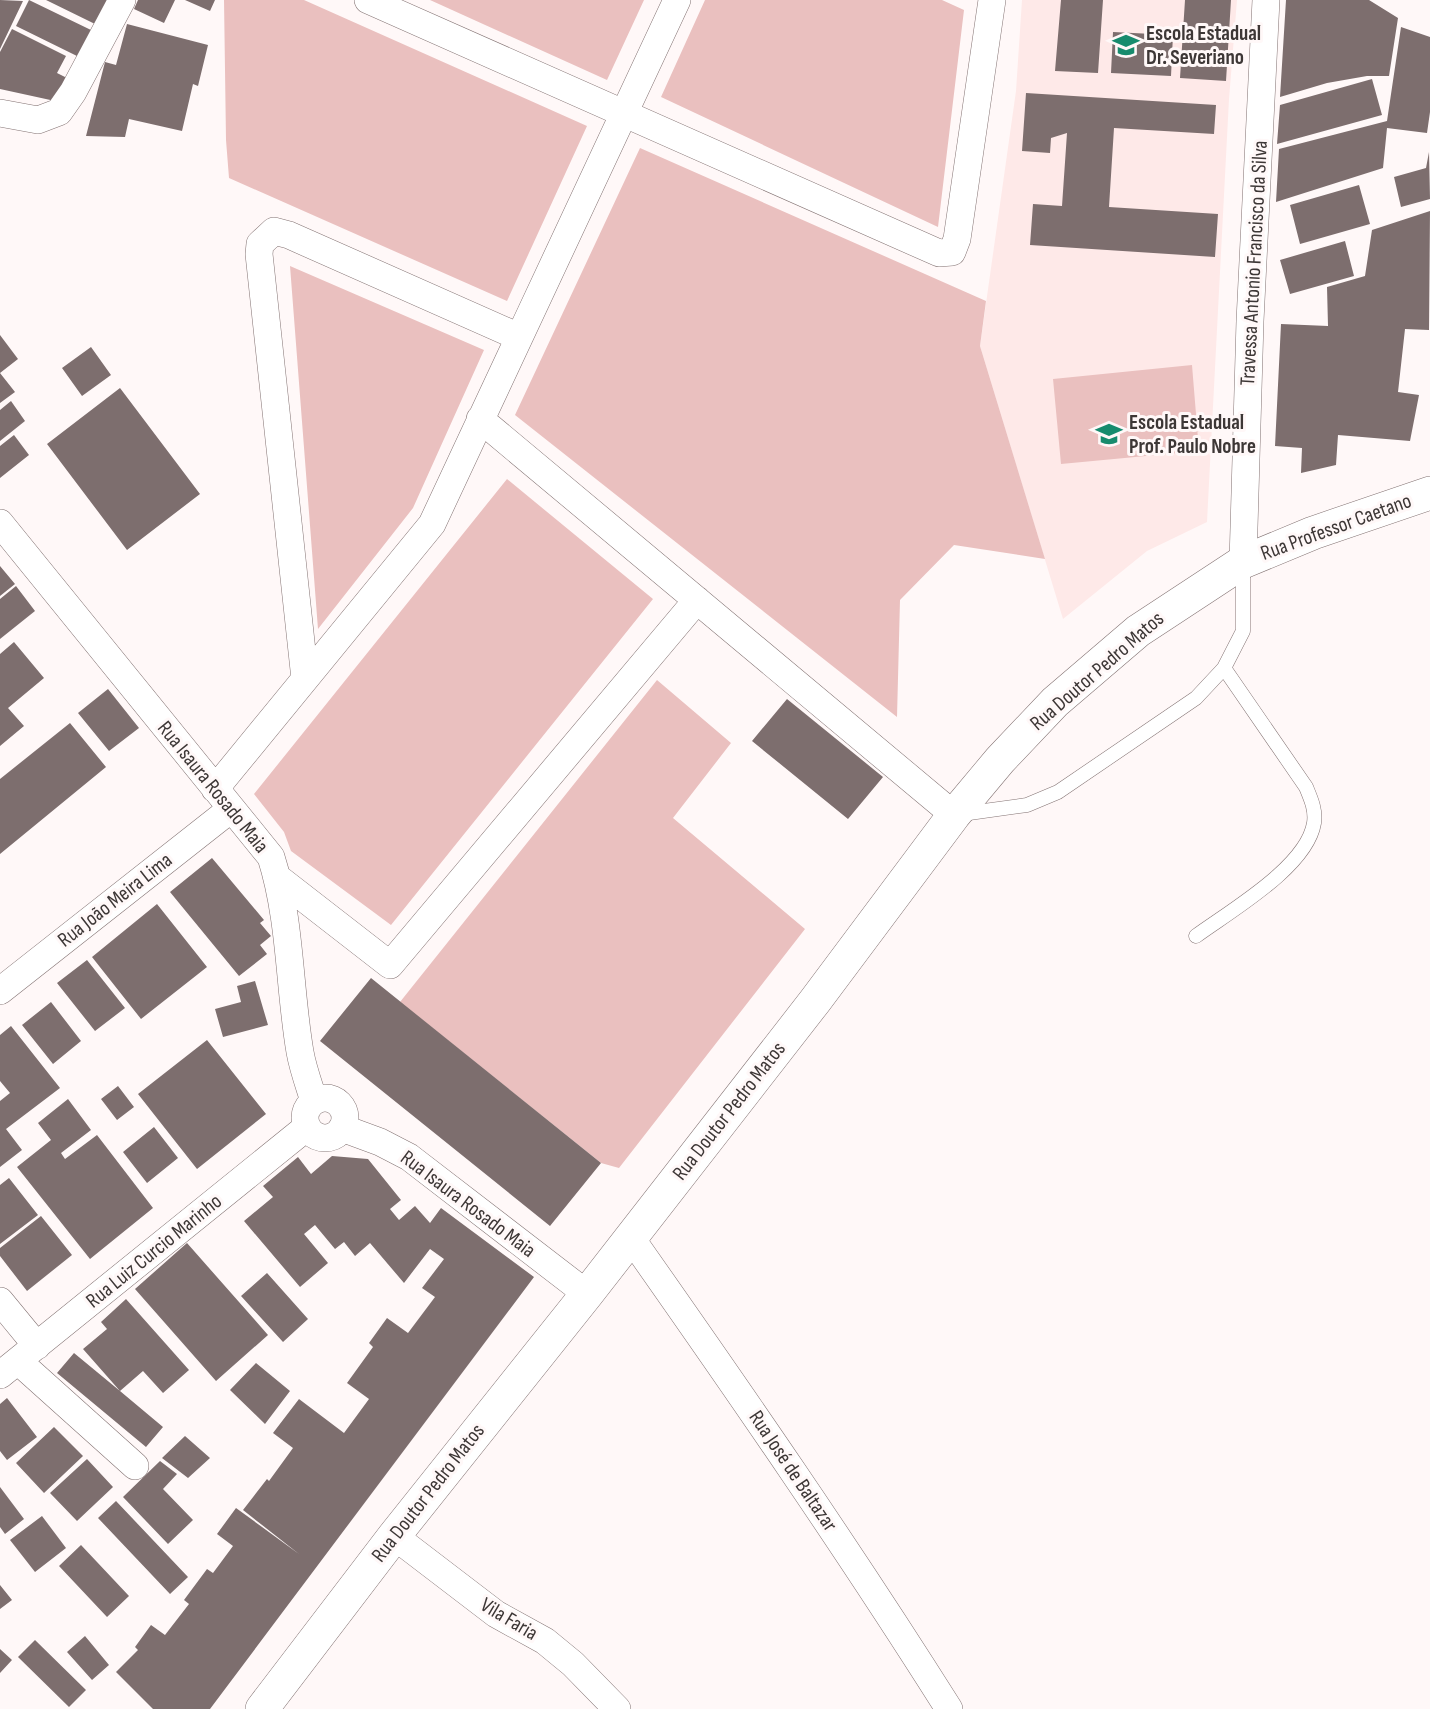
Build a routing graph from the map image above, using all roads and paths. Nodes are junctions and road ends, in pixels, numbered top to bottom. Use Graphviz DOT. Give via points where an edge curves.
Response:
graph roads {
  1 [pos="122,0"];
  2 [pos="368,0"];
  3 [pos="677,0"];
  4 [pos="992,0"];
  5 [pos="1266,0"];
  6 [pos="0,113"];
  7 [pos="623,114"];
  8 [pos="519,338"];
  9 [pos="480,420"];
  10 [pos="1430,493"];
  11 [pos="0,523"];
  12 [pos="1243,562"];
  13 [pos="697,600"];
  14 [pos="1224,668"];
  15 [pos="305,679"];
  16 [pos="223,799"];
  17 [pos="954,815"];
  18 [pos="278,878"];
  19 [pos="1196,936"];
  20 [pos="0,991"];
  21 [pos="314,1101"];
  22 [pos="307,1127"];
  23 [pos="342,1128"];
  24 [pos="631,1238"];
  25 [pos="587,1294"];
  26 [pos="0,1301"];
  27 [pos="18,1360"];
  28 [pos="135,1466"];
  29 [pos="394,1536"];
  30 [pos="262,1709"];
  31 [pos="617,1709"];
  32 [pos="949,1709"];
  1 -- 6 [label="street" via="59,112 38,120"];
  2 -- 7 [label="street"];
  3 -- 7 [label="street, Rua João Meira Lima"];
  4 -- 7 [label="street" via="957,238 949,254 939,254"];
  5 -- 12 [label="street, Travessa Antonio Francisco da Silva"];
  7 -- 8 [label="street, Rua João Meira Lima"];
  8 -- 9 [label="street, Rua João Meira Lima"];
  8 -- 15 [label="street" via="289,235 274,231 260,244"];
  9 -- 13 [label="street"];
  9 -- 15 [label="street, Rua João Meira Lima" via="432,524"];
  10 -- 12 [label="main road, Rua Professor Caetano"];
  11 -- 16 [label="street, Rua Isaura Rosado Maia"];
  12 -- 14 [label="lane" via="1243,631"];
  12 -- 17 [label="main road, Rua Doutor Pedro Matos" via="1138,631 1055,702"];
  13 -- 17 [label="street"];
  13 -- 18 [label="street" via="390,965"];
  14 -- 17 [label="lane" via="1196,698 1058,792 1027,805"];
  14 -- 19 [label="lane" via="1306,787 1314,822 1308,842 1278,876"];
  15 -- 16 [label="street, Rua João Meira Lima"];
  16 -- 18 [label="street, Rua Isaura Rosado Maia" via="271,857"];
  16 -- 20 [label="street, Rua João Meira Lima"];
  17 -- 24 [label="main road, Rua Doutor Pedro Matos"];
  18 -- 21 [label="street, Rua Isaura Rosado Maia" via="301,1054"];
  21 -- 22 [label="street" via="306,1110"];
  21 -- 23 [label="street" via="325,1097 336,1101 344,1111"];
  22 -- 23 [label="street" via="321,1138 333,1136"];
  22 -- 27 [label="street, Rua Luiz Curcio Marinho"];
  23 -- 25 [label="street, Rua Isaura Rosado Maia" via="409,1157"];
  24 -- 25 [label="main road, Rua Doutor Pedro Matos"];
  24 -- 32 [label="street, Rua José de Baltazar" via="753,1412"];
  25 -- 29 [label="main road, Rua Doutor Pedro Matos"];
  26 -- 27 [label="street"];
  27 -- 28 [label="street"];
  29 -- 30 [label="main road, Rua Doutor Pedro Matos"];
  29 -- 31 [label="street, Vila Faria" via="496,1614 545,1641"];
}
